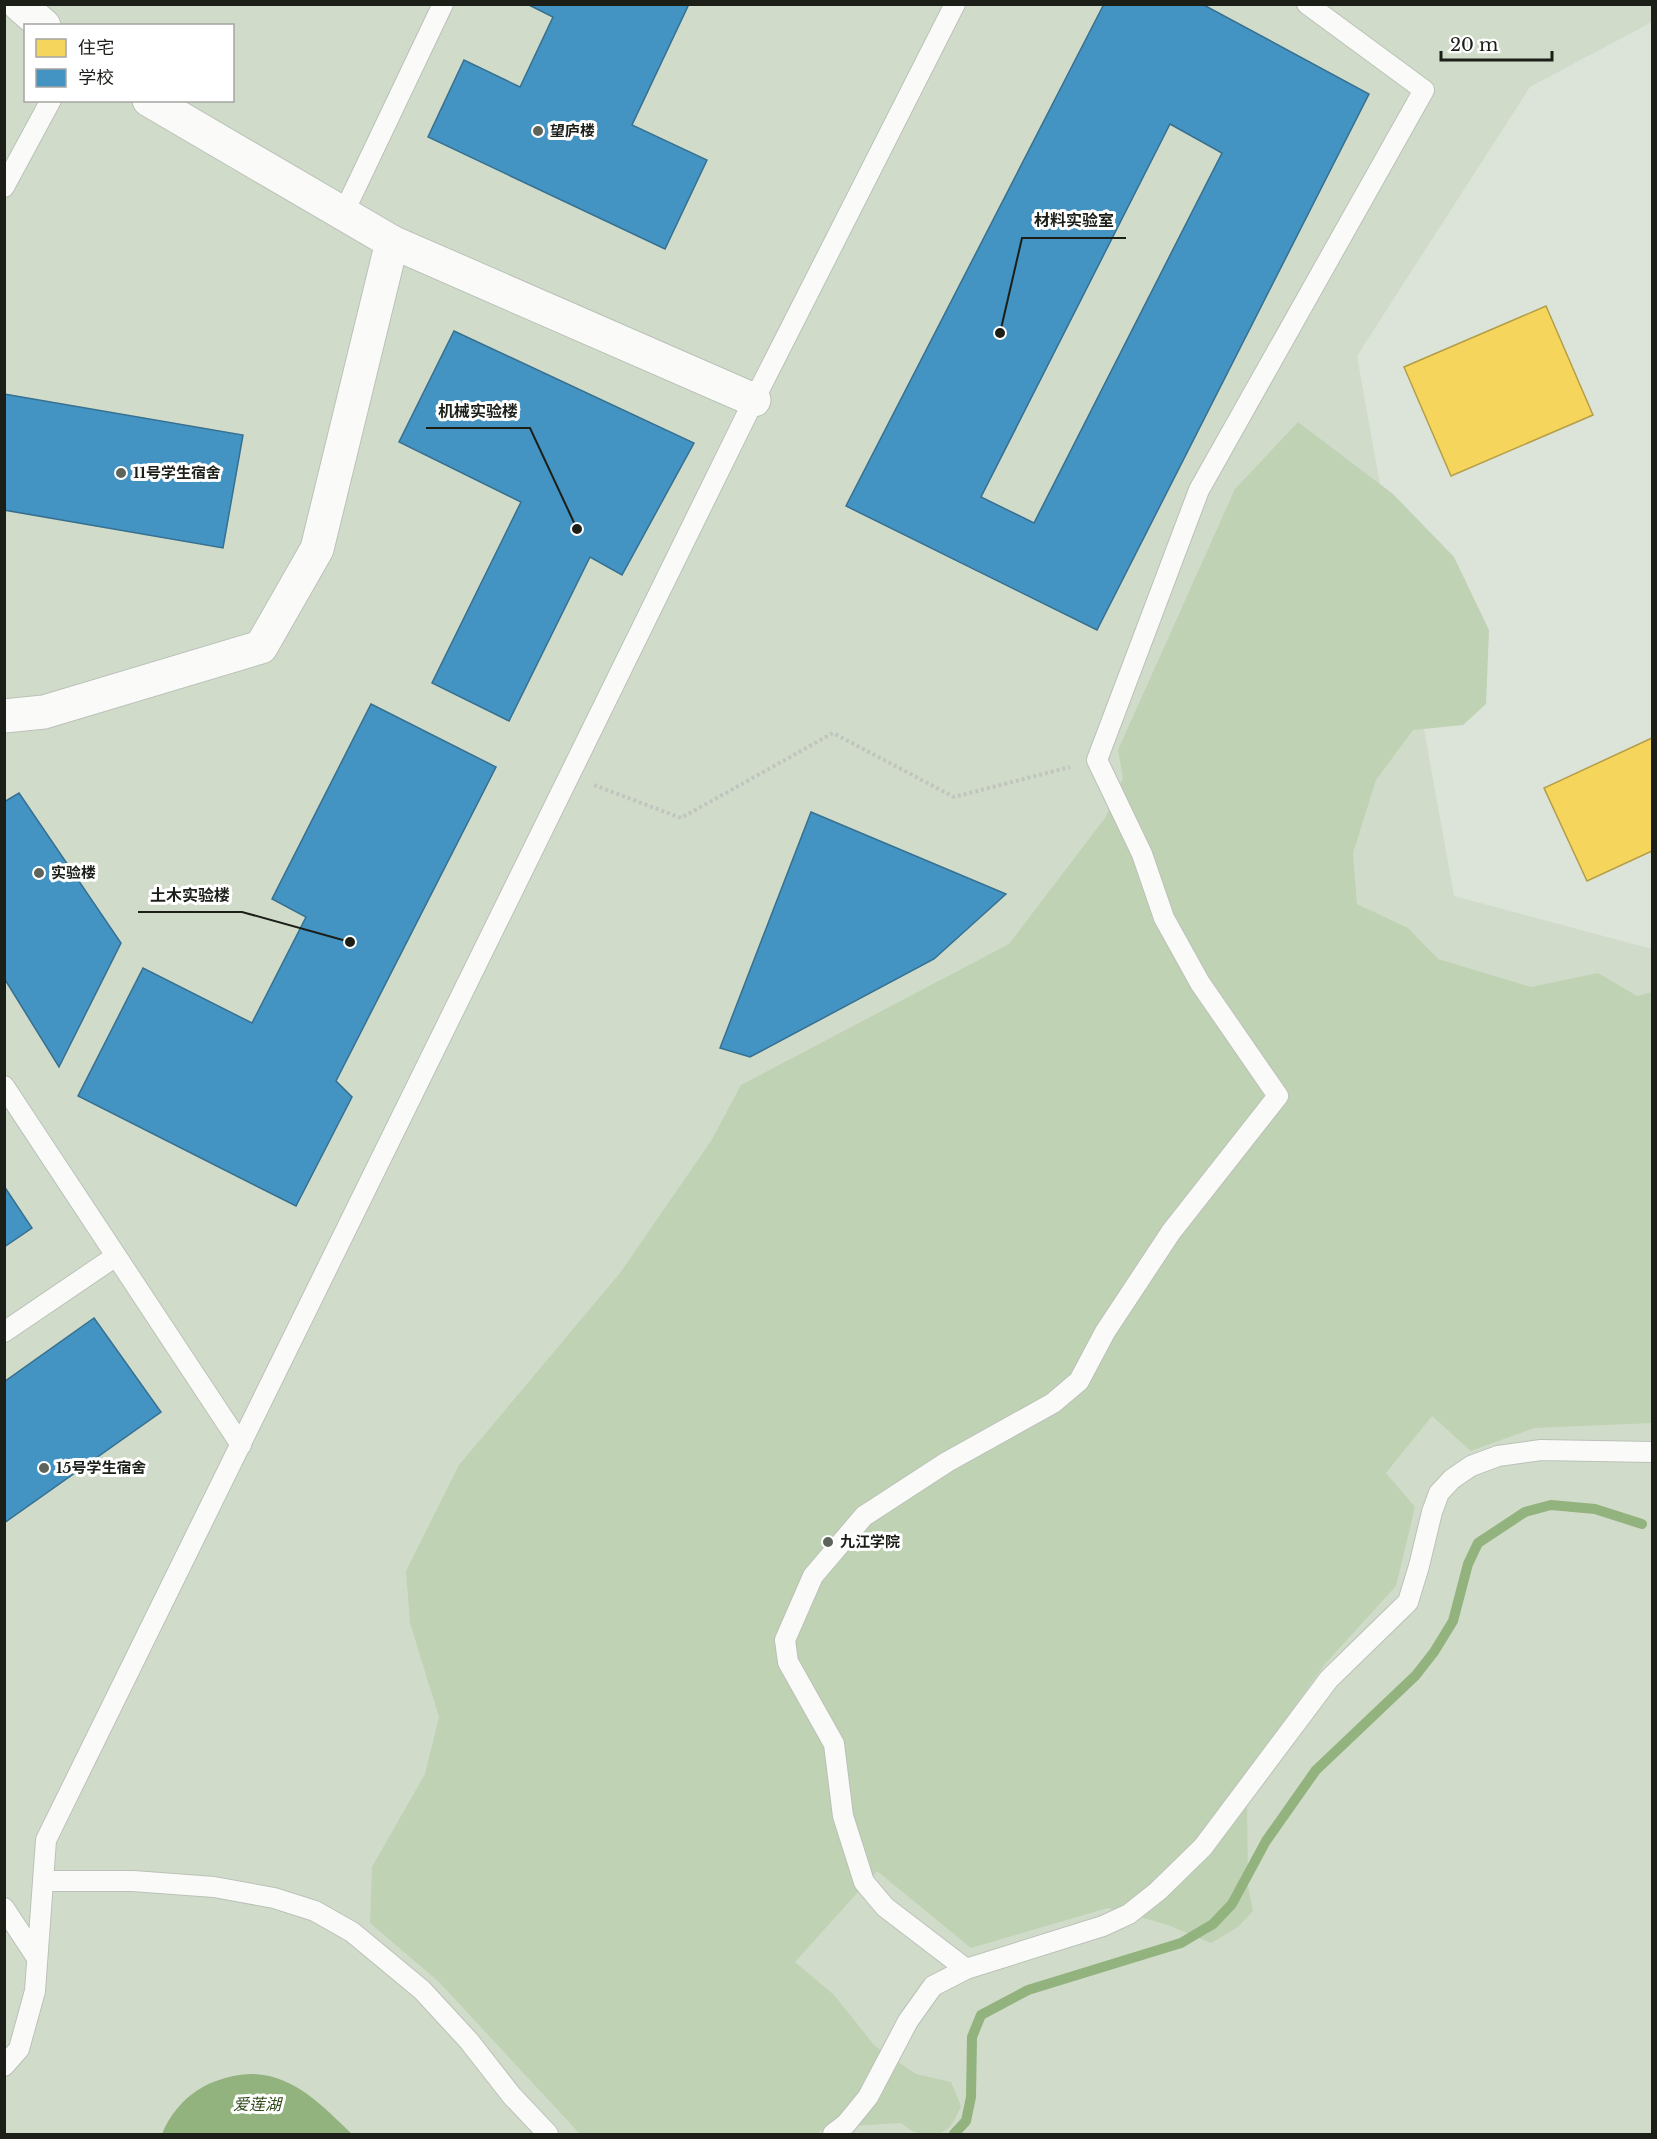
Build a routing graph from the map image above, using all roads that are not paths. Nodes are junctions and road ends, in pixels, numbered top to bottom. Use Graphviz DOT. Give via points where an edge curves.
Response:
graph roads {
  1 [pos="20,4"];
  2 [pos="444,4"];
  3 [pos="955,4"];
  4 [pos="1307,4"];
  5 [pos="42,24"];
  6 [pos="50,102"];
  7 [pos="152,102"];
  8 [pos="4,187"];
  9 [pos="343,214"];
  10 [pos="392,242"];
  11 [pos="754,400"];
  12 [pos="4,716"];
  13 [pos="4,1086"];
  14 [pos="116,1256"];
  15 [pos="4,1332"];
  16 [pos="241,1445"];
  17 [pos="1653,1452"];
  18 [pos="43,1881"];
  19 [pos="4,1908"];
  20 [pos="37,1958"];
  21 [pos="966,1969"];
  22 [pos="4,2066"];
  23 [pos="548,2134"];
  24 [pos="833,2134"];
  1 -- 5 [label="street"];
  2 -- 9 [label="lane"];
  3 -- 11 [label="lane"];
  4 -- 21 [label="lane" via="1424,90 1199,490 1097,760 1142,854 1164,918 1200,982 1278,1096 1170,1232 1105,1332 1079,1382 1053,1403 947,1462 864,1516 813,1576 785,1640 788,1662 834,1744 843,1816 864,1882 885,1907"];
  6 -- 8 [label="lane"];
  7 -- 9 [label="street"];
  9 -- 10 [label="street"];
  10 -- 11 [label="street"];
  10 -- 12 [label="street" via="317,549 261,647 44,712"];
  11 -- 16 [label="lane"];
  13 -- 14 [label="lane"];
  14 -- 15 [label="lane"];
  14 -- 16 [label="lane"];
  16 -- 18 [label="lane" via="46,1840"];
  17 -- 21 [label="lane" via="1541,1450 1498,1456 1471,1466 1452,1479 1439,1493 1432,1512 1408,1602 1329,1679 1203,1846 1129,1914 1103,1926"];
  18 -- 20 [label="lane"];
  18 -- 23 [label="lane" via="133,1881 214,1887 274,1898 315,1911 352,1932 422,1990"];
  19 -- 20 [label="lane"];
  20 -- 22 [label="lane" via="35,1991 19,2049"];
  21 -- 24 [label="lane" via="933,1986 908,2021 868,2097"];
}
